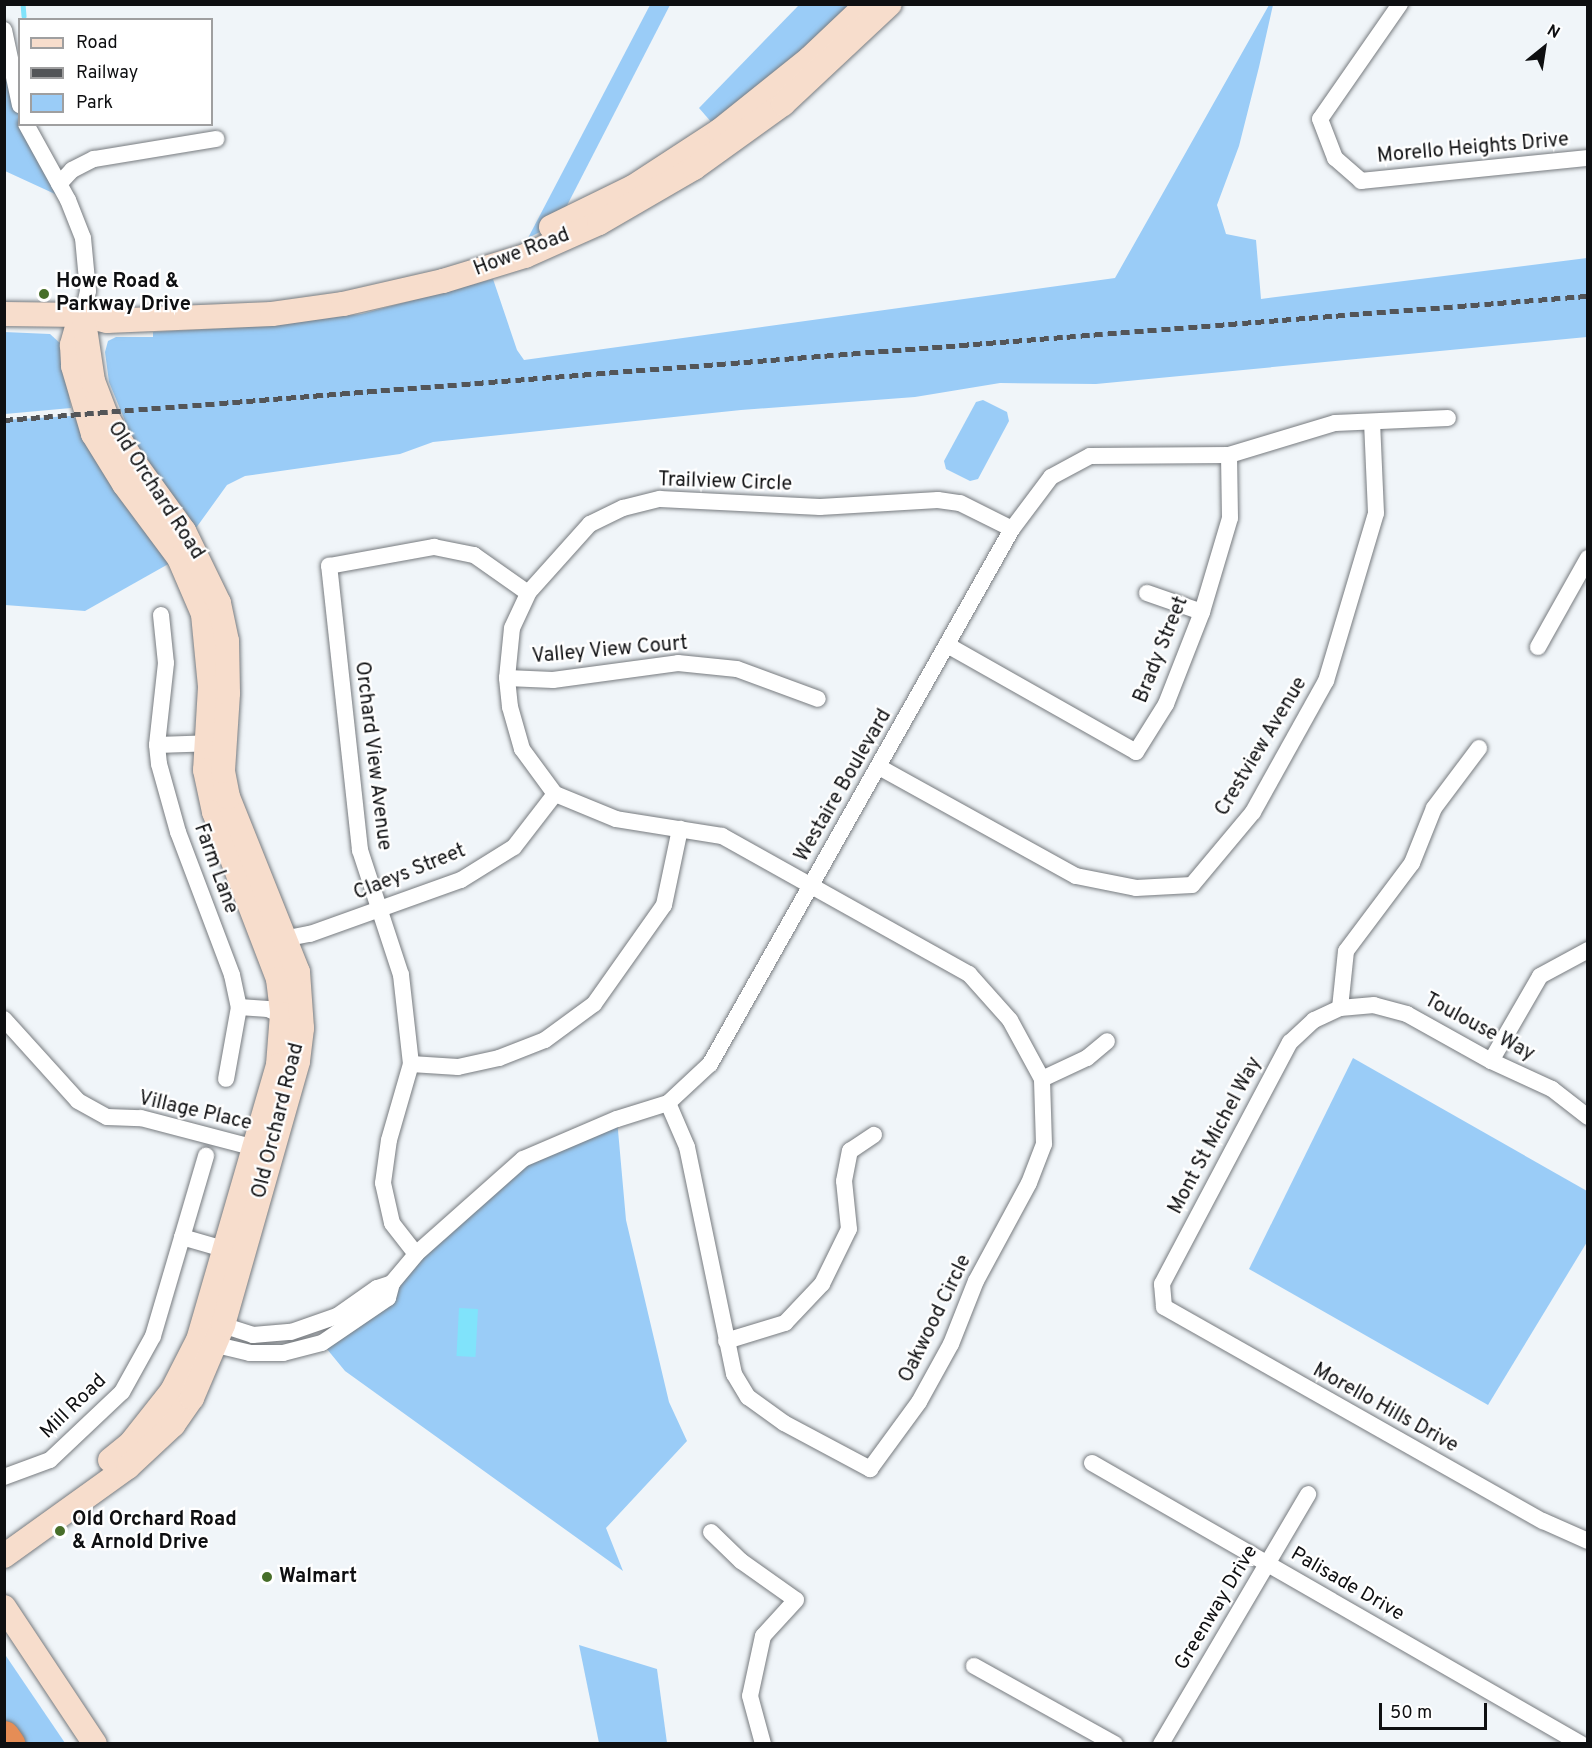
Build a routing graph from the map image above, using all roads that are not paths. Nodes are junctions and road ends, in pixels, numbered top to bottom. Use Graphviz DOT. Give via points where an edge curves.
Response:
graph roads {
  1 [pos="867,4"];
  2 [pos="890,4"];
  3 [pos="1400,4"];
  4 [pos="4,30"];
  5 [pos="18,96"];
  6 [pos="27,126"];
  7 [pos="216,139"];
  8 [pos="1587,158"];
  9 [pos="59,184"];
  10 [pos="4,314"];
  11 [pos="83,315"];
  12 [pos="1448,418"];
  13 [pos="1372,422"];
  14 [pos="1229,455"];
  15 [pos="1012,530"];
  16 [pos="1587,558"];
  17 [pos="528,593"];
  18 [pos="1147,593"];
  19 [pos="1202,612"];
  20 [pos="161,615"];
  21 [pos="949,646"];
  22 [pos="1538,647"];
  23 [pos="507,678"];
  24 [pos="818,699"];
  25 [pos="214,743"];
  26 [pos="157,745"];
  27 [pos="1479,748"];
  28 [pos="879,766"];
  29 [pos="555,794"];
  30 [pos="680,829"];
  31 [pos="812,886"];
  32 [pos="378,909"];
  33 [pos="260,924"];
  34 [pos="288,941"];
  35 [pos="1587,950"];
  36 [pos="239,1007"];
  37 [pos="1340,1008"];
  38 [pos="282,1014"];
  39 [pos="4,1019"];
  40 [pos="302,1028"];
  41 [pos="1107,1041"];
  42 [pos="1491,1061"];
  43 [pos="411,1064"];
  44 [pos="226,1079"];
  45 [pos="1042,1079"];
  46 [pos="668,1103"];
  47 [pos="1587,1117"];
  48 [pos="874,1135"];
  49 [pos="263,1150"];
  50 [pos="206,1156"];
  51 [pos="182,1238"];
  52 [pos="234,1253"];
  53 [pos="416,1254"];
  54 [pos="1164,1308"];
  55 [pos="211,1333"];
  56 [pos="726,1341"];
  57 [pos="1092,1463"];
  58 [pos="4,1477"];
  59 [pos="1308,1494"];
  60 [pos="711,1532"];
  61 [pos="4,1536"];
  62 [pos="1587,1541"];
  63 [pos="4,1556"];
  64 [pos="1267,1564"];
  65 [pos="4,1607"];
  66 [pos="4,1637"];
  67 [pos="974,1666"];
  68 [pos="4,1737"];
  69 [pos="9,1743"];
  70 [pos="75,1743"];
  71 [pos="95,1743"];
  72 [pos="763,1743"];
  73 [pos="1115,1743"];
  74 [pos="1161,1743"];
  75 [pos="1579,1743"];
  1 -- 11 [label="street, Howe Road" via="810,58 719,131 633,187 528,238 441,268 341,291 224,305 107,307"];
  2 -- 11 [label="street, Howe Road" via="783,104 694,168 599,223 525,256 354,302 272,314 107,321"];
  3 -- 8 [label="street, Morello Heights Drive" via="1320,119 1335,158 1361,181"];
  4 -- 5 [label="street"];
  6 -- 9 [label="street"];
  7 -- 9 [label="street" via="94,159 72,170"];
  9 -- 11 [label="street" via="83,238 88,291"];
  10 -- 11 [label="street, Howe Road"];
  11 -- 25 [label="street, Old Orchard Road" via="72,345 73,366 86,415 124,484 179,558 203,614"];
  12 -- 13 [label="street, Westaire Boulevard"];
  13 -- 14 [label="street, Westaire Boulevard" via="1335,423"];
  13 -- 28 [label="street, Crestview Avenue" via="1376,513 1326,681 1253,812 1192,885 1136,888 1076,876"];
  14 -- 15 [label="street, Westaire Boulevard" via="1090,456 1052,477"];
  14 -- 19 [label="street, Brady Street" via="1230,518"];
  15 -- 17 [label="street, Trailview Circle" via="960,503 938,500 820,507 660,499 623,508 590,524"];
  15 -- 21 [label="street, Westaire Boulevard"];
  16 -- 22 [label="street"];
  17 -- 23 [label="street, Trailview Circle" via="513,628"];
  17 -- 32 [label="street, Orchard View Avenue" via="474,555 434,547 329,566 350,780 360,850"];
  18 -- 19 [label="street"];
  19 -- 21 [label="street, Brady Street" via="1166,704 1136,752"];
  20 -- 26 [label="street, Farm Lane" via="166,663"];
  21 -- 28 [label="street, Westaire Boulevard"];
  23 -- 24 [label="street, Valley View Court" via="553,680 678,663 737,669"];
  23 -- 29 [label="street, Trailview Circle" via="522,749"];
  25 -- 26 [label="street"];
  25 -- 33 [label="street, Old Orchard Road" via="214,812"];
  25 -- 34 [label="street, Old Orchard Road" via="228,797"];
  26 -- 36 [label="street, Farm Lane" via="178,832 232,975"];
  27 -- 37 [label="street" via="1434,808 1412,863 1346,951"];
  28 -- 31 [label="street, Westaire Boulevard"];
  29 -- 30 [label="street" via="616,819"];
  29 -- 32 [label="street, Claeys Street" via="514,847 461,880"];
  30 -- 31 [label="street" via="722,836"];
  30 -- 43 [label="street" via="664,905 594,1004 545,1040 499,1058 458,1066"];
  31 -- 45 [label="street, Oakwood Circle" via="969,974 1010,1020"];
  31 -- 46 [label="street, Westaire Boulevard" via="710,1064"];
  32 -- 34 [label="street, Claeys Street"];
  32 -- 43 [label="street, Orchard View Avenue" via="401,975"];
  33 -- 34 [label="street" via="274,938"];
  33 -- 38 [label="street, Old Orchard Road" via="278,979"];
  34 -- 40 [label="street, Old Orchard Road" via="303,997"];
  35 -- 42 [label="street" via="1540,976"];
  36 -- 38 [label="street"];
  36 -- 44 [label="street, Farm Lane"];
  37 -- 42 [label="street, Toulouse Way" via="1374,1005 1407,1014"];
  37 -- 54 [label="street, Mont St Michel Way" via="1314,1020 1290,1042 1161,1284"];
  38 -- 40 [label="street"];
  38 -- 49 [label="street, Old Orchard Road" via="278,1065"];
  39 -- 49 [label="street, Village Place" via="78,1101 107,1117 141,1118"];
  40 -- 49 [label="street, Old Orchard Road" via="298,1061"];
  41 -- 45 [label="street" via="1088,1058"];
  42 -- 47 [label="street, Toulouse Way" via="1552,1089"];
  43 -- 53 [label="street, Orchard View Avenue" via="389,1140 383,1183 392,1223"];
  45 -- 56 [label="street, Oakwood Circle" via="1044,1144 1029,1184 976,1281 951,1344 919,1401 870,1469 784,1423 748,1397 734,1374"];
  46 -- 53 [label="street, Westaire Boulevard" via="617,1119 523,1159"];
  46 -- 56 [label="street, Oakwood Circle" via="687,1148"];
  48 -- 56 [label="street" via="850,1151 844,1181 849,1228 822,1284 785,1323"];
  49 -- 52 [label="street, Old Orchard Road"];
  50 -- 51 [label="street, Mill Road"];
  51 -- 52 [label="street"];
  51 -- 58 [label="street, Mill Road" via="153,1336 122,1392 50,1460"];
  52 -- 55 [label="street, Old Orchard Road"];
  53 -- 55 [label="street, Westaire Boulevard" via="392,1283 388,1299 322,1343 283,1353 250,1353"];
  54 -- 62 [label="street, Morello Hills Drive" via="1533,1516"];
  55 -- 61 [label="street, Old Orchard Road" via="131,1443 93,1475"];
  55 -- 63 [label="street, Old Orchard Road" via="192,1398 154,1444"];
  57 -- 64 [label="street, Palisade Drive"];
  59 -- 64 [label="street, Greenway Drive"];
  60 -- 72 [label="street" via="741,1561 796,1600 763,1636 750,1696"];
  64 -- 74 [label="street, Greenway Drive"];
  64 -- 75 [label="street, Palisade Drive"];
  65 -- 71 [label="street"];
  66 -- 70 [label="street"];
  67 -- 73 [label="street"];
  68 -- 69 [label="highway"];
}
